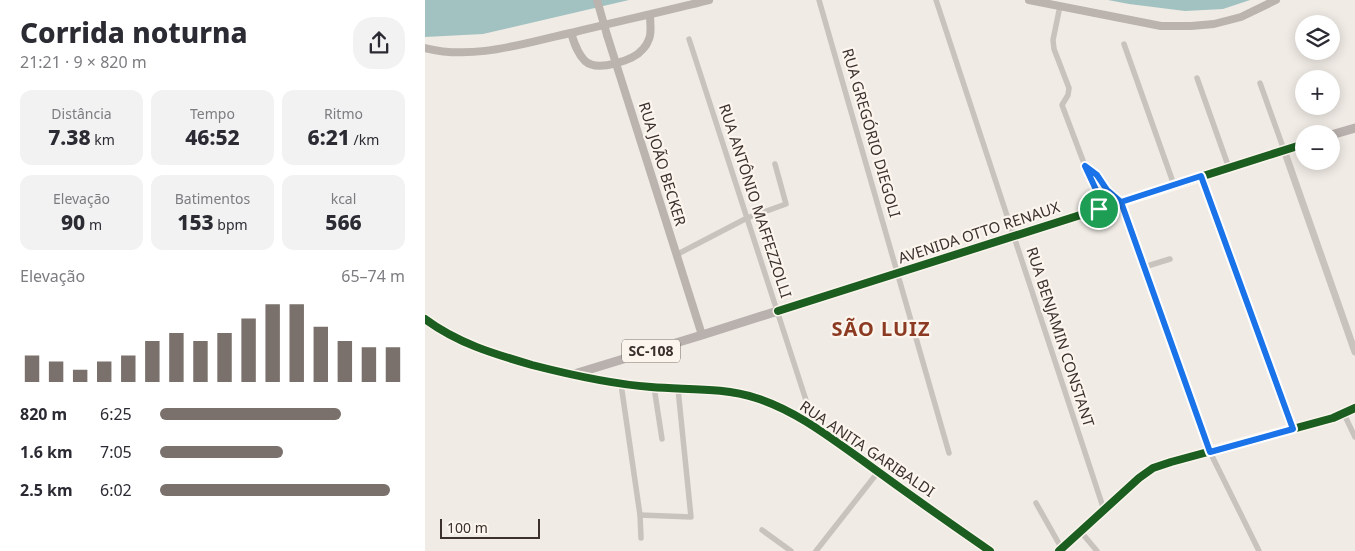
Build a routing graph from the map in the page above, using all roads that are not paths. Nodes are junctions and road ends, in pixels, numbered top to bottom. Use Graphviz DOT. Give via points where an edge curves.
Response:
graph roads {
  1 [pos="597,0"];
  2 [pos="709,0"];
  3 [pos="819,0"];
  4 [pos="936,0"];
  5 [pos="1029,0"];
  6 [pos="1276,0"];
  7 [pos="1059,6"];
  8 [pos="650,15"];
  9 [pos="571,32"];
  10 [pos="689,39"];
  11 [pos="1124,44"];
  12 [pos="425,48"];
  13 [pos="616,63"];
  14 [pos="1197,78"];
  15 [pos="1260,83"];
  16 [pos="1355,128"];
  17 [pos="1340,132"];
  18 [pos="1295,147"];
  19 [pos="1284,150"];
  20 [pos="775,164"];
  21 [pos="1085,166"];
  22 [pos="1229,168"];
  23 [pos="1201,176"];
  24 [pos="1174,185"];
  25 [pos="1121,202"];
  26 [pos="1099,209"];
  27 [pos="747,218"];
  28 [pos="1014,236"];
  29 [pos="677,255"];
  30 [pos="1170,259"];
  31 [pos="1144,267"];
  32 [pos="898,273"];
  33 [pos="778,311"];
  34 [pos="425,319"];
  35 [pos="702,335"];
  36 [pos="1355,352"];
  37 [pos="601,366"];
  38 [pos="571,375"];
  39 [pos="605,382"];
  40 [pos="621,384"];
  41 [pos="653,388"];
  42 [pos="678,389"];
  43 [pos="1355,408"];
  44 [pos="1343,414"];
  45 [pos="815,428"];
  46 [pos="1293,429"];
  47 [pos="1355,437"];
  48 [pos="662,439"];
  49 [pos="1210,452"];
  50 [pos="949,453"];
  51 [pos="878,472"];
  52 [pos="1036,503"];
  53 [pos="1104,510"];
  54 [pos="639,515"];
  55 [pos="762,530"];
  56 [pos="1081,532"];
  57 [pos="641,538"];
  58 [pos="1060,550"];
  59 [pos="791,551"];
  60 [pos="816,551"];
  61 [pos="989,551"];
  62 [pos="1097,551"];
  63 [pos="1259,551"];
  1 -- 13 [label="main road, RUA JOÃO BECKER, bridge"];
  2 -- 8 [label="main road"];
  3 -- 32 [label="street, RUA GREGÓRIO DIEGOLI"];
  4 -- 28 [label="street, RUA BENJAMIN CONSTANT"];
  5 -- 7 [label="main road"];
  6 -- 7 [label="main road" via="1241,17 1191,26 1161,26"];
  7 -- 21 [label="street" via="1053,40 1069,88 1063,105"];
  8 -- 9 [label="main road"];
  8 -- 13 [label="main road" via="650,37 642,50"];
  9 -- 12 [label="main road" via="485,51 452,53"];
  9 -- 13 [label="main road" via="579,52 589,64"];
  10 -- 27 [label="street, RUA ANTÔNIO MAFFEZZOLLI"];
  11 -- 24 [label="street"];
  13 -- 29 [label="main road, RUA JOÃO BECKER"];
  14 -- 22 [label="street"];
  15 -- 19 [label="street"];
  16 -- 17 [label="main road"];
  18 -- 19 [label="main road, AVENIDA OTTO RENAUX / SC-108"];
  19 -- 22 [label="main road, AVENIDA OTTO RENAUX / SC-108"];
  19 -- 36 [label="street"];
  20 -- 27 [label="street" via="786,204"];
  21 -- 25 [label="street"];
  21 -- 26 [label="street" via="1098,194"];
  22 -- 23 [label="main road, AVENIDA OTTO RENAUX / SC-108"];
  23 -- 24 [label="main road, AVENIDA OTTO RENAUX / SC-108"];
  23 -- 46 [label="street"];
  24 -- 25 [label="main road, AVENIDA OTTO RENAUX / SC-108"];
  25 -- 26 [label="main road, AVENIDA OTTO RENAUX / SC-108"];
  25 -- 31 [label="street"];
  26 -- 28 [label="main road, AVENIDA OTTO RENAUX / SC-108"];
  27 -- 29 [label="street"];
  27 -- 33 [label="street, RUA ANTÔNIO MAFFEZZOLLI"];
  28 -- 32 [label="main road, AVENIDA OTTO RENAUX / SC-108"];
  28 -- 53 [label="street, RUA BENJAMIN CONSTANT"];
  29 -- 35 [label="main road, RUA JOÃO BECKER"];
  30 -- 31 [label="street"];
  31 -- 49 [label="street"];
  32 -- 33 [label="main road, AVENIDA OTTO RENAUX / SC-108"];
  32 -- 50 [label="street, RUA GREGÓRIO DIEGOLI"];
  33 -- 35 [label="main road, AVENIDA OTTO RENAUX / SC-108"];
  33 -- 45 [label="street, RUA ANTÔNIO MAFFEZZOLLI"];
  34 -- 38 [label="main road, SC-108" via="474,346"];
  35 -- 37 [label="main road, AVENIDA OTTO RENAUX / SC-108"];
  37 -- 38 [label="main road, AVENIDA OTTO RENAUX / SC-108"];
  37 -- 39 [label="main road" via="599,375"];
  38 -- 39 [label="main road, RUA ANITA GARIBALDI / SC-108"];
  39 -- 40 [label="main road, RUA ANITA GARIBALDI / SC-108"];
  40 -- 41 [label="main road, RUA ANITA GARIBALDI / SC-108"];
  40 -- 54 [label="street"];
  41 -- 42 [label="main road, RUA ANITA GARIBALDI / SC-108"];
  41 -- 48 [label="street"];
  42 -- 45 [label="main road, RUA ANITA GARIBALDI / SC-108" via="751,396"];
  42 -- 54 [label="street" via="691,517"];
  43 -- 44 [label="main road"];
  44 -- 46 [label="main road"];
  44 -- 47 [label="street"];
  45 -- 51 [label="main road, RUA ANITA GARIBALDI / SC-108"];
  46 -- 49 [label="main road"];
  49 -- 53 [label="main road" via="1153,468"];
  49 -- 63 [label="street"];
  51 -- 60 [label="street"];
  51 -- 61 [label="main road, RUA ANITA GARIBALDI / SC-108"];
  52 -- 58 [label="street"];
  53 -- 56 [label="main road"];
  54 -- 57 [label="street"];
  55 -- 59 [label="street"];
  56 -- 58 [label="main road"];
  56 -- 62 [label="street"];
}
